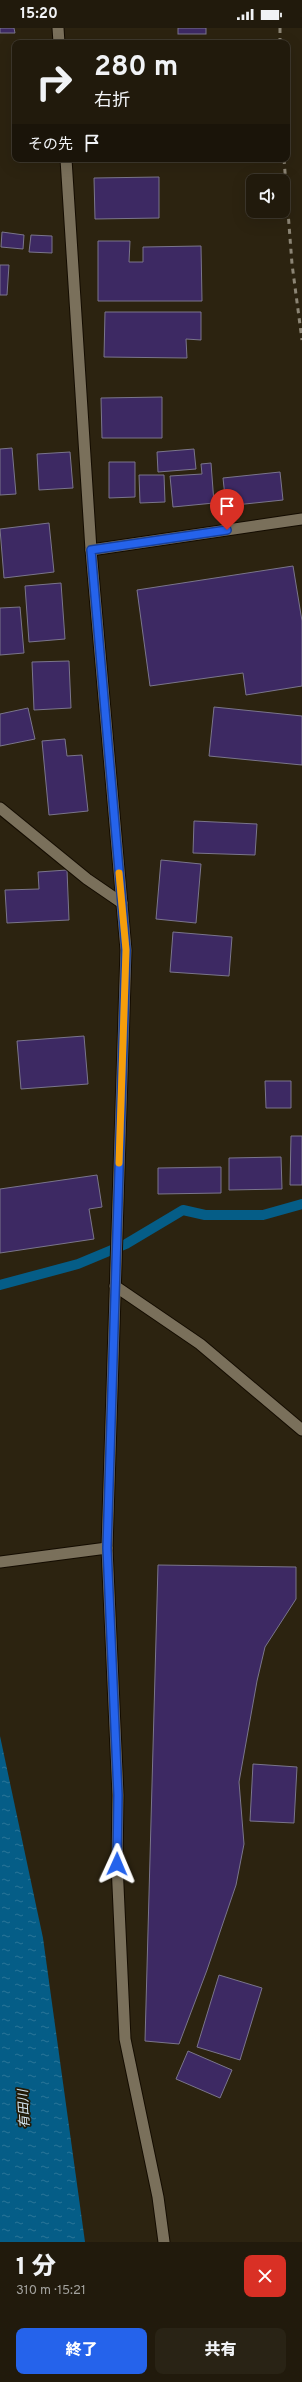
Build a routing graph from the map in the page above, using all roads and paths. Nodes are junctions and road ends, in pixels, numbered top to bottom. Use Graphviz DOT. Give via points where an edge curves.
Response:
graph roads {
  1 [pos="58,28"];
  2 [pos="59,40"];
  3 [pos="66,162"];
  4 [pos="302,519"];
  5 [pos="91,550"];
  6 [pos="0,808"];
  7 [pos="122,903"];
  8 [pos="115,1286"];
  9 [pos="302,1430"];
  10 [pos="107,1548"];
  11 [pos="0,1562"];
  12 [pos="164,2242"];
  1 -- 2 [label="street"];
  3 -- 5 [label="street"];
  4 -- 5 [label="street"];
  5 -- 7 [label="street"];
  6 -- 7 [label="street" via="87,879"];
  7 -- 8 [label="street" via="126,950"];
  8 -- 9 [label="street" via="200,1344"];
  8 -- 10 [label="street"];
  10 -- 11 [label="street"];
  10 -- 12 [label="street" via="125,2039 158,2197"];
}
